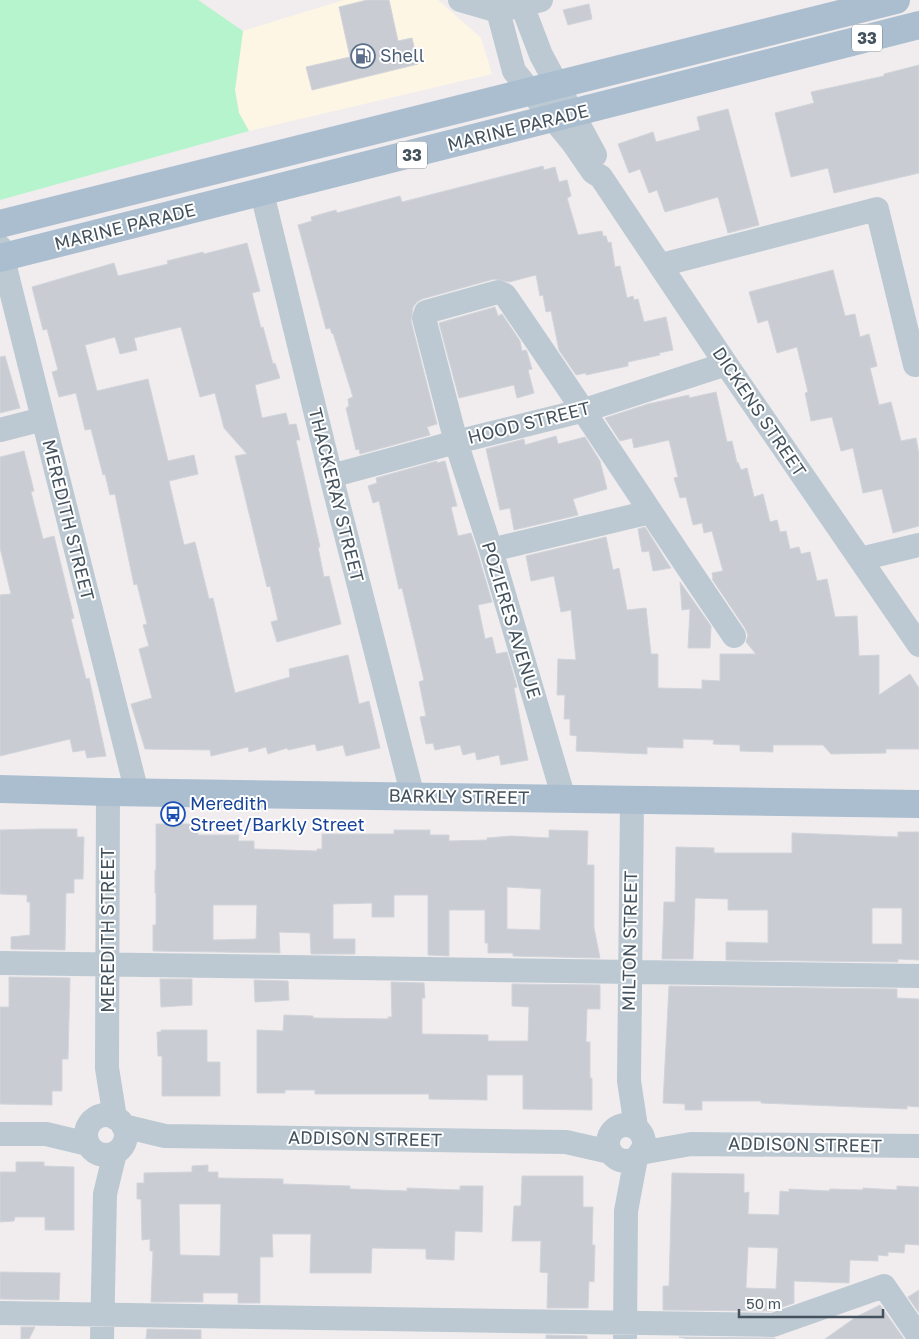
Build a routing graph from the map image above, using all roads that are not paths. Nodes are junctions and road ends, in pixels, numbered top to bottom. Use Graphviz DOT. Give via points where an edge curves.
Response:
graph roads {
  1 [pos="460,0"];
  2 [pos="896,0"];
  3 [pos="528,2"];
  4 [pos="498,10"];
  5 [pos="919,25"];
  6 [pos="558,85"];
  7 [pos="531,92"];
  8 [pos="563,116"];
  9 [pos="262,192"];
  10 [pos="0,224"];
  11 [pos="1,254"];
  12 [pos="661,265"];
  13 [pos="726,364"];
  14 [pos="918,367"];
  15 [pos="585,410"];
  16 [pos="43,419"];
  17 [pos="0,430"];
  18 [pos="456,442"];
  19 [pos="331,476"];
  20 [pos="650,512"];
  21 [pos="919,545"];
  22 [pos="491,550"];
  23 [pos="860,559"];
  24 [pos="734,636"];
  25 [pos="919,645"];
  26 [pos="0,789"];
  27 [pos="108,792"];
  28 [pos="137,793"];
  29 [pos="413,797"];
  30 [pos="564,799"];
  31 [pos="632,800"];
  32 [pos="919,804"];
  33 [pos="0,963"];
  34 [pos="108,964"];
  35 [pos="629,972"];
  36 [pos="919,976"];
  37 [pos="0,1134"];
  38 [pos="106,1135"];
  39 [pos="626,1142"];
  40 [pos="919,1146"];
  41 [pos="0,1313"];
  42 [pos="102,1314"];
  43 [pos="625,1331"];
  44 [pos="919,1338"];
  45 [pos="102,1339"];
  1 -- 4 [label="street"];
  2 -- 6 [label="main road, MARINE PARADE / 33"];
  3 -- 4 [label="street"];
  3 -- 6 [label="street, DICKENS STREET" via="543,58"];
  4 -- 7 [label="street, DICKENS STREET" via="514,71"];
  5 -- 8 [label="main road, MARINE PARADE / 33"];
  6 -- 7 [label="main road, MARINE PARADE / 33"];
  6 -- 8 [label="street, DICKENS STREET"];
  7 -- 8 [label="street, DICKENS STREET"];
  7 -- 10 [label="main road, MARINE PARADE / 33"];
  8 -- 9 [label="main road, MARINE PARADE / 33"];
  8 -- 12 [label="street, DICKENS STREET" via="601,166 602,177"];
  9 -- 11 [label="main road, MARINE PARADE / 33"];
  9 -- 19 [label="street, THACKERAY STREET"];
  11 -- 16 [label="street, MEREDITH STREET"];
  12 -- 13 [label="street, DICKENS STREET"];
  12 -- 14 [label="street" via="877,209"];
  13 -- 15 [label="street, HOOD STREET"];
  13 -- 23 [label="street, DICKENS STREET"];
  15 -- 18 [label="street, HOOD STREET"];
  15 -- 18 [label="street, POZIERES AVENUE" via="506,295 498,292 426,312 424,318"];
  15 -- 20 [label="street"];
  16 -- 17 [label="street"];
  16 -- 28 [label="street, MEREDITH STREET"];
  18 -- 19 [label="street, HOOD STREET"];
  18 -- 22 [label="street, POZIERES AVENUE"];
  19 -- 29 [label="street, THACKERAY STREET"];
  20 -- 22 [label="street"];
  20 -- 24 [label="street"];
  21 -- 23 [label="street"];
  22 -- 30 [label="street, POZIERES AVENUE"];
  23 -- 25 [label="street, DICKENS STREET"];
  26 -- 27 [label="main road, BARKLY STREET"];
  27 -- 28 [label="main road, BARKLY STREET"];
  27 -- 34 [label="street, MEREDITH STREET"];
  28 -- 29 [label="main road, BARKLY STREET"];
  29 -- 30 [label="main road, BARKLY STREET"];
  30 -- 31 [label="main road, BARKLY STREET"];
  31 -- 32 [label="main road, BARKLY STREET"];
  31 -- 35 [label="street, MILTON STREET"];
  33 -- 34 [label="street"];
  34 -- 35 [label="street"];
  34 -- 38 [label="street, MEREDITH STREET"];
  35 -- 36 [label="street"];
  35 -- 39 [label="street, MILTON STREET"];
  37 -- 38 [label="street, ADDISON STREET"];
  38 -- 39 [label="street, ADDISON STREET"];
  38 -- 42 [label="street, MEREDITH STREET"];
  39 -- 40 [label="street, ADDISON STREET"];
  39 -- 43 [label="street, MILTON STREET"];
  41 -- 42 [label="street"];
  42 -- 43 [label="street"];
  42 -- 45 [label="street, MEREDITH STREET"];
  43 -- 44 [label="street" via="773,1325 884,1286"];
}
